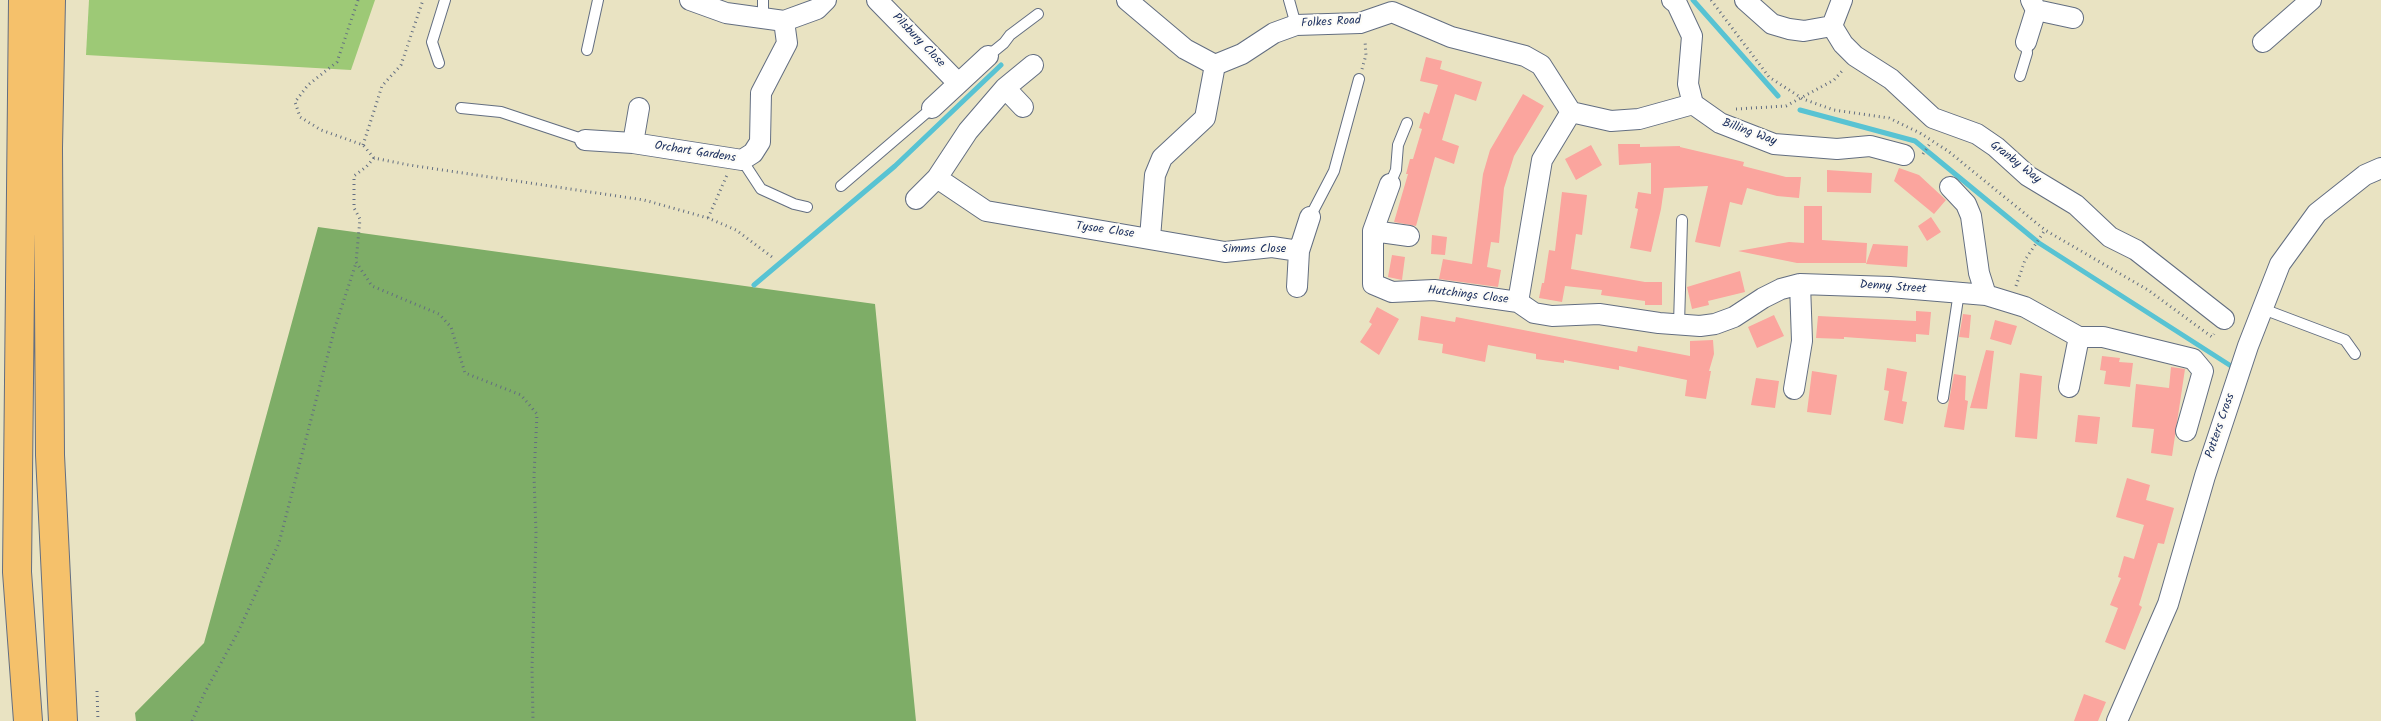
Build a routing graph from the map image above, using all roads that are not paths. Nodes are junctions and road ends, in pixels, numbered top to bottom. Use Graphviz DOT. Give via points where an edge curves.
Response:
graph roads {
  1 [pos="23,0"];
  2 [pos="51,0"];
  3 [pos="445,0"];
  4 [pos="598,0"];
  5 [pos="690,0"];
  6 [pos="826,0"];
  7 [pos="877,0"];
  8 [pos="1127,0"];
  9 [pos="1290,0"];
  10 [pos="1672,0"];
  11 [pos="1745,0"];
  12 [pos="1842,0"];
  13 [pos="2311,0"];
  14 [pos="2034,5"];
  15 [pos="763,9"];
  16 [pos="1038,14"];
  17 [pos="2073,18"];
  18 [pos="784,20"];
  19 [pos="1296,25"];
  20 [pos="1832,26"];
  21 [pos="2026,42"];
  22 [pos="2263,42"];
  23 [pos="587,50"];
  24 [pos="988,56"];
  25 [pos="439,63"];
  26 [pos="1033,65"];
  27 [pos="1215,65"];
  28 [pos="2020,76"];
  29 [pos="1360,79"];
  30 [pos="958,83"];
  31 [pos="1005,88"];
  32 [pos="1023,107"];
  33 [pos="462,108"];
  34 [pos="639,108"];
  35 [pos="932,108"];
  36 [pos="1698,108"];
  37 [pos="1570,112"];
  38 [pos="1407,123"];
  39 [pos="585,140"];
  40 [pos="633,143"];
  41 [pos="1913,155"];
  42 [pos="738,160"];
  43 [pos="2381,168"];
  44 [pos="937,178"];
  45 [pos="1390,184"];
  46 [pos="841,186"];
  47 [pos="1950,187"];
  48 [pos="916,199"];
  49 [pos="807,207"];
  50 [pos="1310,217"];
  51 [pos="1682,220"];
  52 [pos="1373,231"];
  53 [pos="1409,236"];
  54 [pos="1150,238"];
  55 [pos="1299,251"];
  56 [pos="1800,284"];
  57 [pos="1297,287"];
  58 [pos="1960,292"];
  59 [pos="1986,295"];
  60 [pos="1518,302"];
  61 [pos="2263,308"];
  62 [pos="2224,319"];
  63 [pos="1679,324"];
  64 [pos="2079,337"];
  65 [pos="2355,354"];
  66 [pos="2069,387"];
  67 [pos="1794,390"];
  68 [pos="1943,398"];
  69 [pos="2186,431"];
  70 [pos="28,721"];
  71 [pos="63,721"];
  72 [pos="2117,721"];
  1 -- 70 [label="highway" via="17,572"];
  2 -- 71 [label="highway" via="48,148 50,455"];
  3 -- 25 [label="lane" via="432,42"];
  4 -- 23 [label="lane"];
  5 -- 15 [label="street" via="726,13"];
  6 -- 18 [label="street" via="817,9"];
  7 -- 30 [label="street, Pilsbury Close"];
  8 -- 27 [label="street" via="1185,49"];
  9 -- 19 [label="lane"];
  10 -- 36 [label="street" via="1692,36 1688,84"];
  11 -- 20 [label="street" via="1772,24 1804,31"];
  12 -- 20 [label="street"];
  13 -- 22 [label="street"];
  14 -- 17 [label="street"];
  14 -- 21 [label="street"];
  15 -- 18 [label="street"];
  16 -- 24 [label="lane"];
  18 -- 42 [label="street, Orchart Gardens" via="787,44 761,93 760,142 753,153"];
  19 -- 27 [label="street, Folkes Road" via="1274,33 1242,54"];
  19 -- 37 [label="street, Folkes Road" via="1360,23 1392,12 1451,36 1525,56 1541,65"];
  20 -- 62 [label="street, Granby Way" via="1855,56 1891,79 1933,118 1977,134 1996,147 2028,176 2076,205 2110,237 2136,250"];
  21 -- 28 [label="lane"];
  24 -- 30 [label="street"];
  26 -- 31 [label="street"];
  27 -- 54 [label="street, Tysoe Close" via="1206,118 1162,158 1155,175"];
  29 -- 50 [label="lane" via="1334,171"];
  30 -- 35 [label="street"];
  31 -- 32 [label="street"];
  31 -- 44 [label="street" via="968,131"];
  33 -- 39 [label="lane" via="501,112"];
  34 -- 40 [label="street"];
  35 -- 46 [label="lane"];
  36 -- 37 [label="street" via="1639,120 1611,121"];
  36 -- 41 [label="street, Billing Way" via="1720,124 1774,144 1837,149 1870,146"];
  37 -- 60 [label="street" via="1542,160"];
  38 -- 45 [label="lane" via="1398,145 1396,170"];
  39 -- 40 [label="street, Orchart Gardens"];
  40 -- 42 [label="street, Orchart Gardens"];
  42 -- 49 [label="lane" via="761,189"];
  43 -- 61 [label="street, Potters Cross" via="2365,174 2317,213 2280,264"];
  44 -- 48 [label="street"];
  44 -- 54 [label="street, Tysoe Close" via="986,211"];
  45 -- 52 [label="street, Hutchings Close"];
  47 -- 59 [label="street" via="1966,204 1970,216"];
  50 -- 55 [label="street, Simms Close"];
  51 -- 63 [label="lane"];
  52 -- 53 [label="street"];
  52 -- 60 [label="street, Hutchings Close" via="1373,284 1392,292 1434,290"];
  54 -- 55 [label="street, Simms Close" via="1225,252 1272,247"];
  55 -- 57 [label="street, Simms Close"];
  56 -- 58 [label="street, Denny Street"];
  56 -- 63 [label="street, Denny Street" via="1781,289 1734,317 1715,324"];
  56 -- 67 [label="street" via="1802,341"];
  58 -- 59 [label="street, Denny Street"];
  58 -- 68 [label="lane"];
  59 -- 64 [label="street, Denny Street" via="2025,307"];
  60 -- 63 [label="street, Denny Street" via="1534,313 1552,316 1599,314"];
  61 -- 65 [label="lane" via="2345,340"];
  61 -- 72 [label="street, Potters Cross" via="2205,476 2168,604"];
  64 -- 66 [label="street"];
  64 -- 69 [label="street, Denny Street" via="2111,339 2193,359 2203,372"];
}
